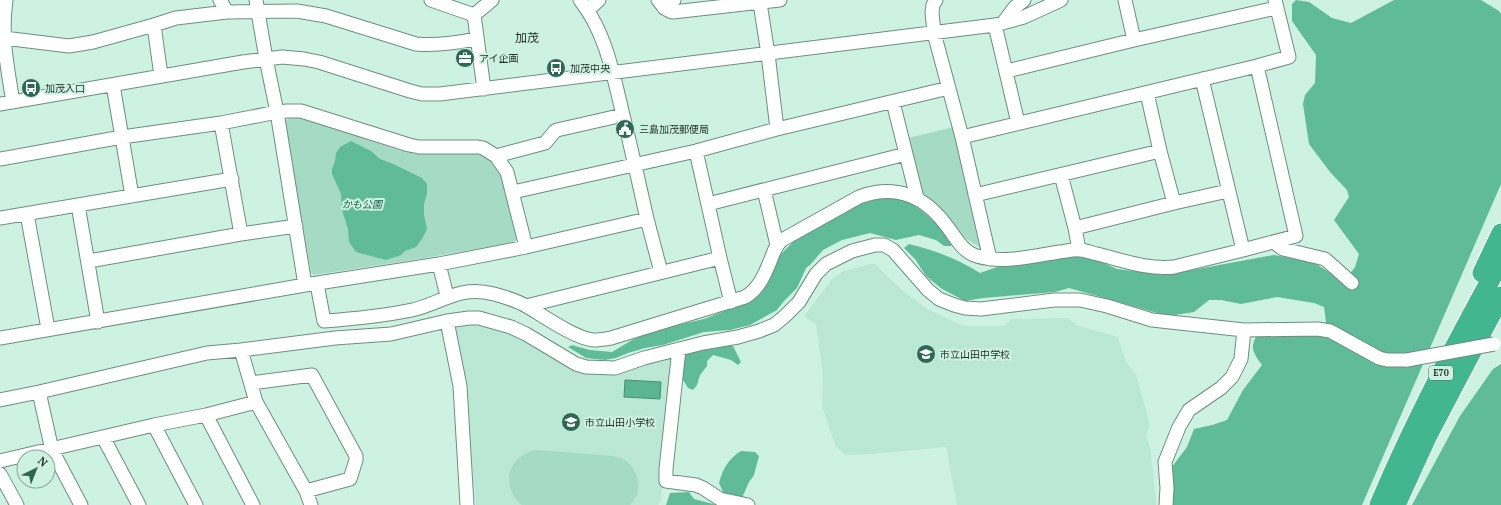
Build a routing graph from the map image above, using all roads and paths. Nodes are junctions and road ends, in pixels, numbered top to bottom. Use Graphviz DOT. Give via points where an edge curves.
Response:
graph roads {
  1 [pos="6,0"];
  2 [pos="220,0"];
  3 [pos="430,0"];
  4 [pos="492,0"];
  5 [pos="599,0"];
  6 [pos="780,0"];
  7 [pos="936,0"];
  8 [pos="1024,0"];
  9 [pos="1061,0"];
  10 [pos="1125,0"];
  11 [pos="665,3"];
  12 [pos="760,3"];
  13 [pos="1276,4"];
  14 [pos="257,5"];
  15 [pos="584,5"];
  16 [pos="227,12"];
  17 [pos="474,15"];
  18 [pos="999,24"];
  19 [pos="154,25"];
  20 [pos="934,33"];
  21 [pos="2,39"];
  22 [pos="476,39"];
  23 [pos="1134,40"];
  24 [pos="768,54"];
  25 [pos="266,59"];
  26 [pos="1257,66"];
  27 [pos="1007,71"];
  28 [pos="613,74"];
  29 [pos="161,76"];
  30 [pos="1202,79"];
  31 [pos="113,85"];
  32 [pos="949,88"];
  33 [pos="484,89"];
  34 [pos="1147,93"];
  35 [pos="893,102"];
  36 [pos="6,103"];
  37 [pos="277,112"];
  38 [pos="623,115"];
  39 [pos="221,123"];
  40 [pos="1018,124"];
  41 [pos="777,129"];
  42 [pos="122,137"];
  43 [pos="962,137"];
  44 [pos="696,151"];
  45 [pos="1160,151"];
  46 [pos="906,154"];
  47 [pos="496,156"];
  48 [pos="0,159"];
  49 [pos="635,165"];
  50 [pos="1061,175"];
  51 [pos="232,179"];
  52 [pos="764,190"];
  53 [pos="1228,191"];
  54 [pos="513,192"];
  55 [pos="975,195"];
  56 [pos="132,196"];
  57 [pos="917,198"];
  58 [pos="1174,203"];
  59 [pos="708,204"];
  60 [pos="78,205"];
  61 [pos="27,214"];
  62 [pos="0,218"];
  63 [pos="647,219"];
  64 [pos="296,226"];
  65 [pos="1075,228"];
  66 [pos="1501,233"];
  67 [pos="241,234"];
  68 [pos="1274,242"];
  69 [pos="777,245"];
  70 [pos="526,247"];
  71 [pos="1079,250"];
  72 [pos="1243,250"];
  73 [pos="720,258"];
  74 [pos="990,259"];
  75 [pos="89,261"];
  76 [pos="1501,261"];
  77 [pos="439,264"];
  78 [pos="661,272"];
  79 [pos="311,284"];
  80 [pos="1352,284"];
  81 [pos="447,296"];
  82 [pos="1501,296"];
  83 [pos="1501,299"];
  84 [pos="731,302"];
  85 [pos="526,306"];
  86 [pos="1490,316"];
  87 [pos="446,321"];
  88 [pos="98,322"];
  89 [pos="48,329"];
  90 [pos="1244,330"];
  91 [pos="0,338"];
  92 [pos="1497,342"];
  93 [pos="679,349"];
  94 [pos="241,350"];
  95 [pos="251,383"];
  96 [pos="39,392"];
  97 [pos="0,400"];
  98 [pos="256,402"];
  99 [pos="206,415"];
  100 [pos="154,425"];
  101 [pos="1413,429"];
  102 [pos="103,437"];
  103 [pos="52,449"];
  104 [pos="56,449"];
  105 [pos="16,458"];
  106 [pos="56,458"];
  107 [pos="0,461"];
  108 [pos="0,474"];
  109 [pos="306,491"];
  110 [pos="1394,495"];
  111 [pos="17,505"];
  112 [pos="81,505"];
  113 [pos="139,505"];
  114 [pos="196,505"];
  115 [pos="253,505"];
  116 [pos="311,505"];
  117 [pos="467,505"];
  118 [pos="748,505"];
  119 [pos="1166,505"];
  120 [pos="1379,505"];
  1 -- 21 [label="street"];
  2 -- 16 [label="street"];
  3 -- 17 [label="street"];
  4 -- 17 [label="street"];
  5 -- 15 [label="street"];
  6 -- 12 [label="street"];
  7 -- 20 [label="street" via="932,12"];
  8 -- 18 [label="street"];
  9 -- 18 [label="street" via="1024,17"];
  10 -- 23 [label="street"];
  11 -- 12 [label="street" via="669,12 673,12"];
  12 -- 24 [label="street"];
  13 -- 23 [label="street"];
  13 -- 26 [label="street" via="1289,57"];
  14 -- 16 [label="street"];
  14 -- 22 [label="street" via="326,16 416,44 445,45"];
  14 -- 25 [label="street"];
  15 -- 28 [label="street" via="601,37"];
  16 -- 19 [label="street" via="176,18"];
  17 -- 22 [label="street"];
  18 -- 20 [label="street"];
  18 -- 27 [label="street"];
  19 -- 21 [label="street" via="69,46"];
  19 -- 29 [label="street"];
  20 -- 24 [label="street"];
  20 -- 32 [label="street"];
  21 -- 36 [label="street"];
  22 -- 33 [label="street"];
  23 -- 27 [label="street"];
  24 -- 28 [label="street"];
  24 -- 41 [label="street"];
  25 -- 29 [label="street"];
  25 -- 33 [label="street" via="294,58 319,62 422,94"];
  25 -- 37 [label="street"];
  26 -- 30 [label="street"];
  26 -- 68 [label="street" via="1296,236"];
  27 -- 40 [label="street"];
  28 -- 33 [label="street"];
  28 -- 38 [label="street"];
  29 -- 31 [label="street"];
  30 -- 34 [label="street"];
  30 -- 53 [label="street"];
  31 -- 36 [label="street"];
  31 -- 42 [label="street"];
  32 -- 35 [label="street"];
  32 -- 43 [label="street"];
  34 -- 40 [label="street"];
  34 -- 45 [label="street"];
  35 -- 41 [label="street"];
  35 -- 46 [label="street"];
  37 -- 39 [label="street"];
  37 -- 47 [label="street" via="301,111 409,145 478,147"];
  37 -- 64 [label="street"];
  38 -- 47 [label="street" via="557,130 545,143"];
  38 -- 49 [label="street"];
  39 -- 42 [label="street"];
  39 -- 51 [label="street"];
  40 -- 43 [label="street"];
  41 -- 44 [label="street"];
  42 -- 48 [label="street"];
  42 -- 56 [label="street"];
  43 -- 55 [label="street"];
  44 -- 49 [label="street"];
  44 -- 59 [label="street"];
  45 -- 50 [label="street"];
  45 -- 58 [label="street"];
  46 -- 52 [label="street"];
  46 -- 57 [label="street"];
  47 -- 54 [label="street" via="506,168"];
  49 -- 54 [label="street"];
  49 -- 63 [label="street"];
  50 -- 55 [label="street"];
  50 -- 65 [label="street"];
  51 -- 56 [label="street"];
  51 -- 67 [label="street"];
  52 -- 59 [label="street"];
  52 -- 69 [label="street"];
  53 -- 58 [label="street"];
  53 -- 72 [label="street"];
  54 -- 70 [label="street"];
  55 -- 74 [label="street"];
  56 -- 60 [label="street"];
  57 -- 69 [label="street" via="882,190 859,196"];
  57 -- 74 [label="street" via="936,212 965,250"];
  58 -- 65 [label="street"];
  59 -- 73 [label="street"];
  60 -- 61 [label="street"];
  60 -- 75 [label="street"];
  61 -- 62 [label="street"];
  61 -- 89 [label="street"];
  63 -- 70 [label="street"];
  63 -- 78 [label="street"];
  64 -- 67 [label="street"];
  64 -- 79 [label="street"];
  65 -- 71 [label="street"];
  66 -- 101 [label="highway"];
  67 -- 75 [label="street"];
  68 -- 72 [label="street"];
  68 -- 80 [label="street" via="1283,248 1325,259"];
  69 -- 84 [label="street" via="768,269 753,292"];
  70 -- 77 [label="street"];
  71 -- 72 [label="street" via="1157,268 1174,267"];
  71 -- 74 [label="street"];
  73 -- 78 [label="street"];
  73 -- 84 [label="street"];
  75 -- 88 [label="street"];
  76 -- 101 [label="highway, E70" via="1456,341"];
  77 -- 79 [label="street"];
  77 -- 81 [label="street"];
  78 -- 85 [label="street"];
  79 -- 81 [label="street" via="324,321 412,310"];
  79 -- 88 [label="street"];
  81 -- 85 [label="street" via="478,291"];
  82 -- 86 [label="highway, E70"];
  83 -- 86 [label="highway"];
  84 -- 85 [label="street" via="601,340 592,340 574,333"];
  86 -- 110 [label="highway, E70"];
  87 -- 93 [label="street" via="480,318 510,327 576,364 586,367 615,368"];
  87 -- 94 [label="street" via="391,334"];
  87 -- 117 [label="street" via="460,386"];
  88 -- 89 [label="street"];
  89 -- 91 [label="street"];
  90 -- 92 [label="street, bridge" via="1318,329 1330,332 1387,360 1407,360"];
  90 -- 93 [label="street" via="1152,320 1080,300 1054,300 981,309 965,308 939,298 928,290 893,250 884,245 875,245 852,251 826,264 816,274 799,302 774,325 738,337"];
  90 -- 119 [label="street" via="1241,359 1232,377 1221,388 1189,410 1179,427 1165,462"];
  93 -- 118 [label="street" via="666,481 696,485 720,499"];
  94 -- 95 [label="street"];
  94 -- 96 [label="street" via="207,353"];
  95 -- 98 [label="street"];
  95 -- 109 [label="street" via="312,375 356,456 350,479"];
  96 -- 97 [label="street"];
  96 -- 103 [label="street"];
  98 -- 99 [label="street"];
  98 -- 109 [label="street"];
  99 -- 100 [label="street"];
  99 -- 115 [label="street"];
  100 -- 102 [label="street"];
  100 -- 114 [label="street"];
  101 -- 110 [label="highway, E70"];
  102 -- 104 [label="street"];
  102 -- 113 [label="street"];
  105 -- 107 [label="street"];
  106 -- 112 [label="street"];
  108 -- 111 [label="street"];
  109 -- 116 [label="street"];
  110 -- 120 [label="highway, E70"];
}
